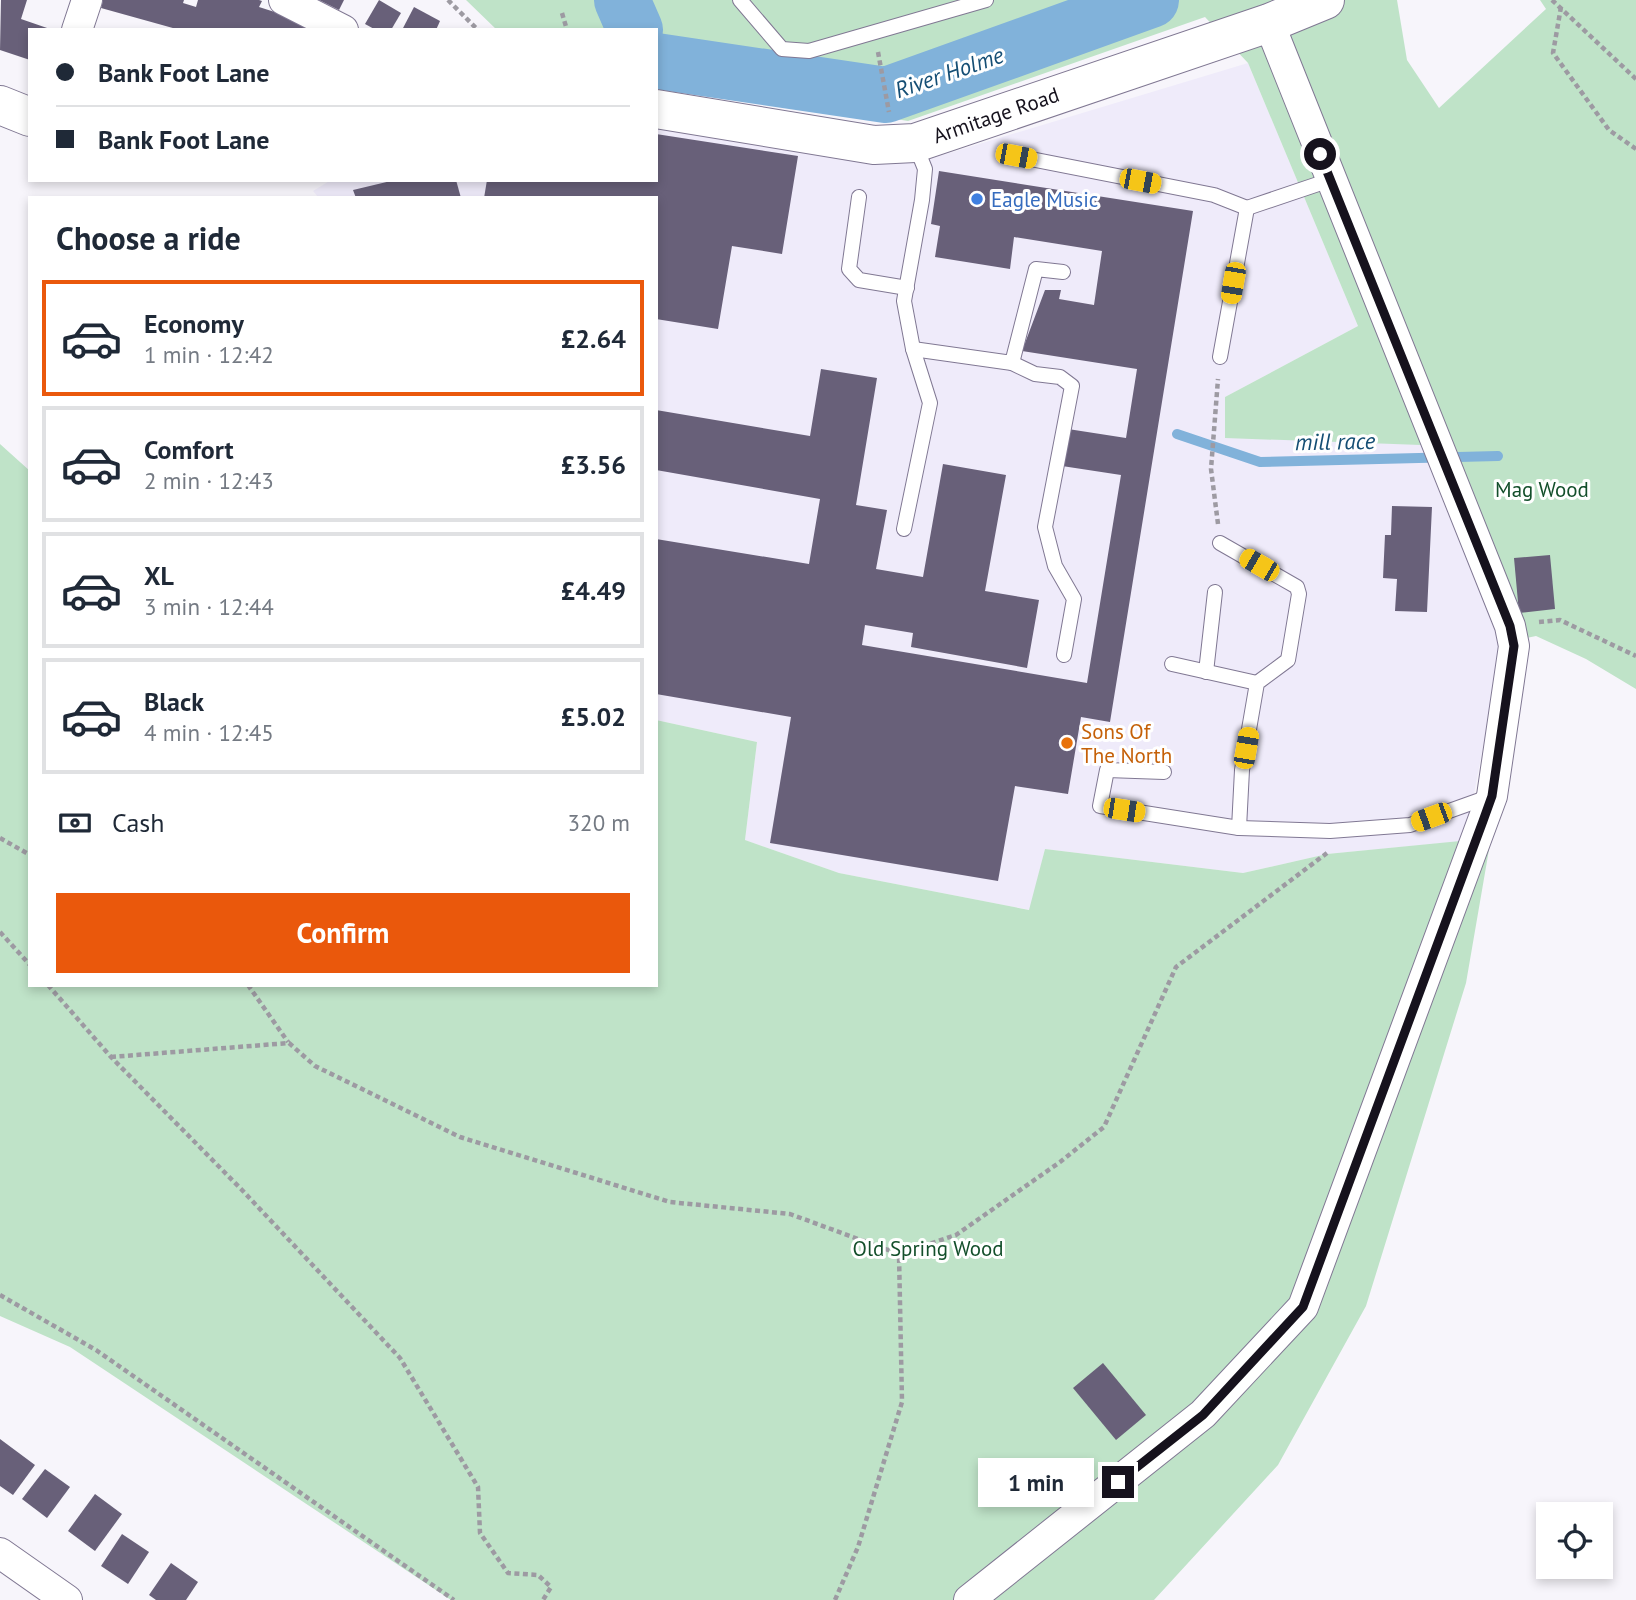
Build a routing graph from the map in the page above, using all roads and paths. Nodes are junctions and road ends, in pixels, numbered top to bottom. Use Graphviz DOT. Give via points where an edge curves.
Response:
graph roads {
  1 [pos="88,0"];
  2 [pos="284,0"];
  3 [pos="448,0"];
  4 [pos="740,0"];
  5 [pos="986,0"];
  6 [pos="1325,0"];
  7 [pos="1552,0"];
  8 [pos="1561,7"];
  9 [pos="562,13"];
  10 [pos="1269,23"];
  11 [pos="78,28"];
  12 [pos="339,28"];
  13 [pos="476,28"];
  14 [pos="566,28"];
  15 [pos="874,33"];
  16 [pos="1636,79"];
  17 [pos="0,104"];
  18 [pos="658,109"];
  19 [pos="28,116"];
  20 [pos="905,144"];
  21 [pos="1636,149"];
  22 [pos="1016,156"];
  23 [pos="1330,180"];
  24 [pos="859,197"];
  25 [pos="1247,208"];
  26 [pos="1063,272"];
  27 [pos="907,288"];
  28 [pos="913,349"];
  29 [pos="1220,357"];
  30 [pos="1012,363"];
  31 [pos="904,529"];
  32 [pos="1220,543"];
  33 [pos="1215,593"];
  34 [pos="1510,626"];
  35 [pos="1064,655"];
  36 [pos="1636,656"];
  37 [pos="1172,664"];
  38 [pos="1206,672"];
  39 [pos="1257,684"];
  40 [pos="1164,772"];
  41 [pos="1492,796"];
  42 [pos="1239,828"];
  43 [pos="1331,831"];
  44 [pos="0,838"];
  45 [pos="28,854"];
  46 [pos="0,932"];
  47 [pos="28,963"];
  48 [pos="50,987"];
  49 [pos="249,987"];
  50 [pos="289,1043"];
  51 [pos="111,1057"];
  52 [pos="899,1254"];
  53 [pos="0,1295"];
  54 [pos="0,1553"];
  55 [pos="67,1600"];
  56 [pos="454,1600"];
  57 [pos="543,1600"];
  58 [pos="835,1600"];
  59 [pos="969,1600"];
  1 -- 11 [label="street"];
  2 -- 12 [label="street"];
  3 -- 13 [label="path"];
  4 -- 15 [label="lane" via="782,49 809,51"];
  5 -- 15 [label="lane"];
  6 -- 10 [label="main road, Armitage Road"];
  7 -- 8 [label="path"];
  8 -- 16 [label="path"];
  8 -- 21 [label="path" via="1553,53 1609,130"];
  9 -- 14 [label="path"];
  10 -- 20 [label="main road, Armitage Road"];
  10 -- 23 [label="street"];
  15 -- 20 [label="path"];
  17 -- 19 [label="main road"];
  18 -- 20 [label="main road, Armitage Road" via="874,145"];
  20 -- 27 [label="lane" via="925,169"];
  22 -- 25 [label="lane" via="1214,195"];
  23 -- 25 [label="lane"];
  23 -- 34 [label="street"];
  24 -- 27 [label="lane" via="849,270 859,280"];
  25 -- 29 [label="lane"];
  26 -- 30 [label="lane" via="1036,269"];
  27 -- 28 [label="lane" via="904,301"];
  28 -- 30 [label="lane"];
  28 -- 31 [label="lane" via="930,403"];
  29 -- 32 [label="path" via="1211,469"];
  30 -- 35 [label="lane" via="1035,374 1060,377 1072,386 1045,527 1055,566 1074,599"];
  32 -- 39 [label="lane" via="1297,587 1299,594 1288,660"];
  33 -- 38 [label="lane"];
  34 -- 36 [label="path" via="1560,620"];
  34 -- 41 [label="street" via="1514,646"];
  37 -- 38 [label="lane"];
  38 -- 39 [label="lane"];
  39 -- 42 [label="lane" via="1242,770"];
  40 -- 42 [label="lane" via="1107,770 1100,806"];
  41 -- 43 [label="lane" via="1410,825"];
  41 -- 59 [label="street" via="1303,1307 1203,1415"];
  42 -- 43 [label="lane"];
  43 -- 52 [label="path" via="1327,854 1177,967 1104,1127 956,1235"];
  44 -- 45 [label="path"];
  46 -- 47 [label="path"];
  48 -- 51 [label="path"];
  49 -- 50 [label="path"];
  50 -- 51 [label="path"];
  50 -- 52 [label="path" via="315,1066 460,1138 670,1202 790,1214"];
  51 -- 57 [label="path" via="400,1358 478,1487 480,1533 508,1573 538,1575 551,1587"];
  52 -- 58 [label="path" via="902,1402 858,1547"];
  53 -- 56 [label="path" via="96,1350"];
  54 -- 55 [label="street"];
}
